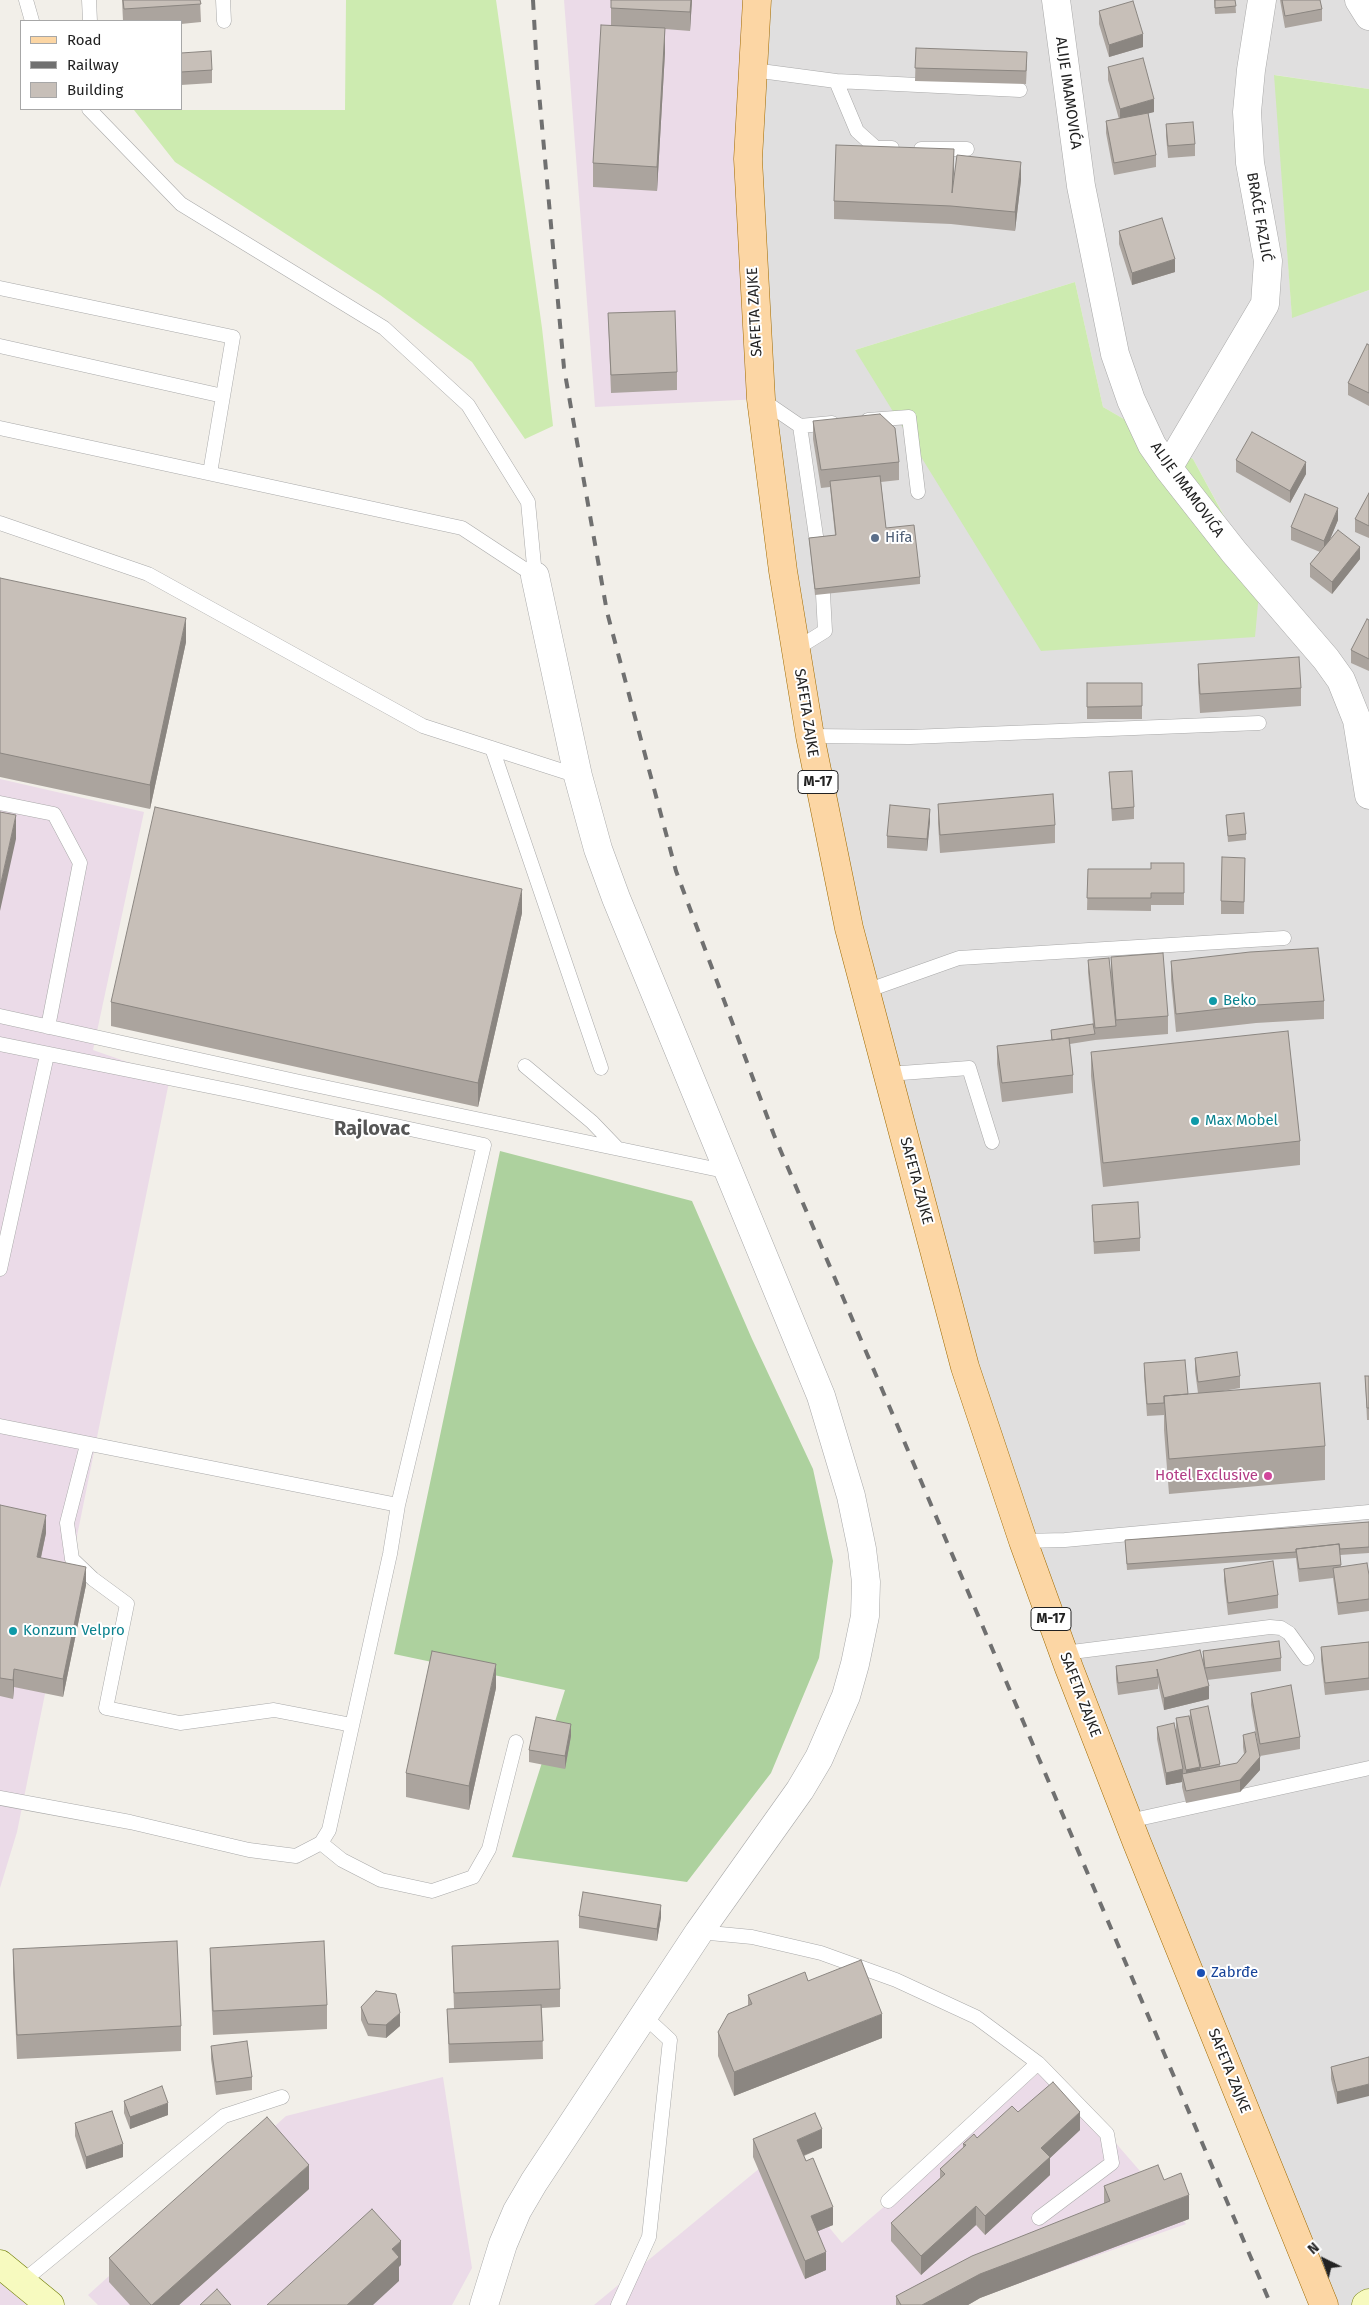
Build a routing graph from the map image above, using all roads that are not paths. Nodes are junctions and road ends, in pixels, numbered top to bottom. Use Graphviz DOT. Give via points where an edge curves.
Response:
graph roads {
  1 [pos="26,0"];
  2 [pos="89,0"];
  3 [pos="223,0"];
  4 [pos="758,0"];
  5 [pos="1056,0"];
  6 [pos="1262,0"];
  7 [pos="1359,0"];
  8 [pos="1369,16"];
  9 [pos="32,20"];
  10 [pos="90,20"];
  11 [pos="224,21"];
  12 [pos="753,70"];
  13 [pos="836,81"];
  14 [pos="1020,90"];
  15 [pos="91,110"];
  16 [pos="967,149"];
  17 [pos="0,288"];
  18 [pos="0,346"];
  19 [pos="223,396"];
  20 [pos="761,399"];
  21 [pos="800,426"];
  22 [pos="0,428"];
  23 [pos="1168,468"];
  24 [pos="210,474"];
  25 [pos="918,492"];
  26 [pos="0,523"];
  27 [pos="817,543"];
  28 [pos="535,576"];
  29 [pos="823,594"];
  30 [pos="796,648"];
  31 [pos="1259,723"];
  32 [pos="810,736"];
  33 [pos="492,748"];
  34 [pos="1367,766"];
  35 [pos="578,776"];
  36 [pos="1369,795"];
  37 [pos="0,803"];
  38 [pos="1284,938"];
  39 [pos="866,991"];
  40 [pos="0,1016"];
  41 [pos="48,1027"];
  42 [pos="0,1044"];
  43 [pos="47,1055"];
  44 [pos="525,1066"];
  45 [pos="601,1068"];
  46 [pos="888,1074"];
  47 [pos="992,1142"];
  48 [pos="617,1148"];
  49 [pos="729,1172"];
  50 [pos="0,1269"];
  51 [pos="0,1426"];
  52 [pos="86,1445"];
  53 [pos="398,1505"];
  54 [pos="1369,1512"];
  55 [pos="1023,1541"];
  56 [pos="1064,1654"];
  57 [pos="1307,1658"];
  58 [pos="352,1725"];
  59 [pos="516,1742"];
  60 [pos="1369,1768"];
  61 [pos="0,1798"];
  62 [pos="1129,1821"];
  63 [pos="320,1842"];
  64 [pos="699,1932"];
  65 [pos="644,2016"];
  66 [pos="1038,2063"];
  67 [pos="282,2097"];
  68 [pos="888,2201"];
  69 [pos="1039,2218"];
  70 [pos="0,2264"];
  71 [pos="22,2282"];
  72 [pos="50,2305"];
  73 [pos="484,2305"];
  74 [pos="618,2305"];
  75 [pos="1324,2305"];
  1 -- 9 [label="lane"];
  2 -- 10 [label="lane"];
  3 -- 11 [label="lane"];
  4 -- 12 [label="main road, SAFETA ZAJKE / M-17"];
  5 -- 23 [label="street, ALIJE IMAMOVIĆA" via="1081,186 1115,354 1131,400 1152,445"];
  6 -- 23 [label="street, BRAĆE FAZLIĆ" via="1247,112 1250,163 1268,261 1265,304"];
  7 -- 8 [label="street"];
  12 -- 13 [label="lane"];
  12 -- 20 [label="main road, SAFETA ZAJKE / M-17" via="748,159"];
  13 -- 14 [label="lane"];
  13 -- 16 [label="lane" via="857,131 876,148"];
  15 -- 28 [label="lane" via="181,204 384,328 468,405 528,502"];
  17 -- 19 [label="lane" via="233,336"];
  18 -- 19 [label="lane"];
  19 -- 24 [label="lane"];
  20 -- 21 [label="lane"];
  20 -- 30 [label="main road, SAFETA ZAJKE / M-17"];
  21 -- 25 [label="lane" via="908,417"];
  21 -- 27 [label="lane"];
  22 -- 24 [label="lane"];
  23 -- 34 [label="street, ALIJE IMAMOVIĆA" via="1341,680 1357,720"];
  24 -- 28 [label="lane" via="462,528"];
  26 -- 33 [label="lane" via="148,574 423,726"];
  28 -- 35 [label="street"];
  29 -- 30 [label="lane" via="825,631"];
  30 -- 32 [label="main road, SAFETA ZAJKE / M-17"];
  31 -- 32 [label="lane" via="910,737"];
  32 -- 39 [label="main road, SAFETA ZAJKE / M-17" via="849,928"];
  33 -- 35 [label="lane"];
  33 -- 45 [label="lane"];
  34 -- 36 [label="street, ALIJE IMAMOVIĆA"];
  35 -- 49 [label="street" via="598,849 616,898"];
  37 -- 41 [label="lane" via="54,814 80,863"];
  38 -- 39 [label="lane" via="959,958"];
  39 -- 46 [label="main road, SAFETA ZAJKE / M-17"];
  40 -- 41 [label="lane"];
  41 -- 48 [label="lane"];
  42 -- 43 [label="lane"];
  43 -- 50 [label="lane"];
  43 -- 53 [label="lane" via="484,1145"];
  44 -- 48 [label="lane" via="592,1122"];
  46 -- 47 [label="lane" via="969,1068"];
  46 -- 55 [label="main road, SAFETA ZAJKE / M-17" via="965,1366"];
  48 -- 49 [label="lane"];
  49 -- 64 [label="street" via="821,1396 862,1548 865,1616 846,1696 819,1758 800,1790"];
  51 -- 52 [label="lane"];
  52 -- 53 [label="lane"];
  52 -- 58 [label="lane" via="67,1523 72,1559 127,1604 106,1708 180,1723 274,1710"];
  53 -- 58 [label="lane"];
  54 -- 55 [label="lane" via="1065,1540"];
  55 -- 56 [label="main road, SAFETA ZAJKE / M-17"];
  56 -- 57 [label="lane" via="1270,1627 1289,1633"];
  56 -- 62 [label="main road, SAFETA ZAJKE / M-17"];
  58 -- 63 [label="lane" via="329,1830"];
  59 -- 63 [label="lane" via="489,1848 472,1877 432,1891 381,1880 342,1860"];
  60 -- 62 [label="lane"];
  61 -- 63 [label="lane" via="130,1822 249,1850 296,1856"];
  62 -- 75 [label="main road, SAFETA ZAJKE / M-17"];
  64 -- 65 [label="street"];
  64 -- 66 [label="lane" via="752,1937 821,1953 896,1980 976,2017"];
  65 -- 73 [label="street" via="516,2211 502,2244"];
  65 -- 74 [label="lane" via="670,2040 649,2238"];
  66 -- 68 [label="lane"];
  66 -- 69 [label="lane" via="1107,2134 1112,2163"];
  67 -- 71 [label="lane" via="224,2116"];
  70 -- 71 [label="street"];
  71 -- 72 [label="street"];
}
